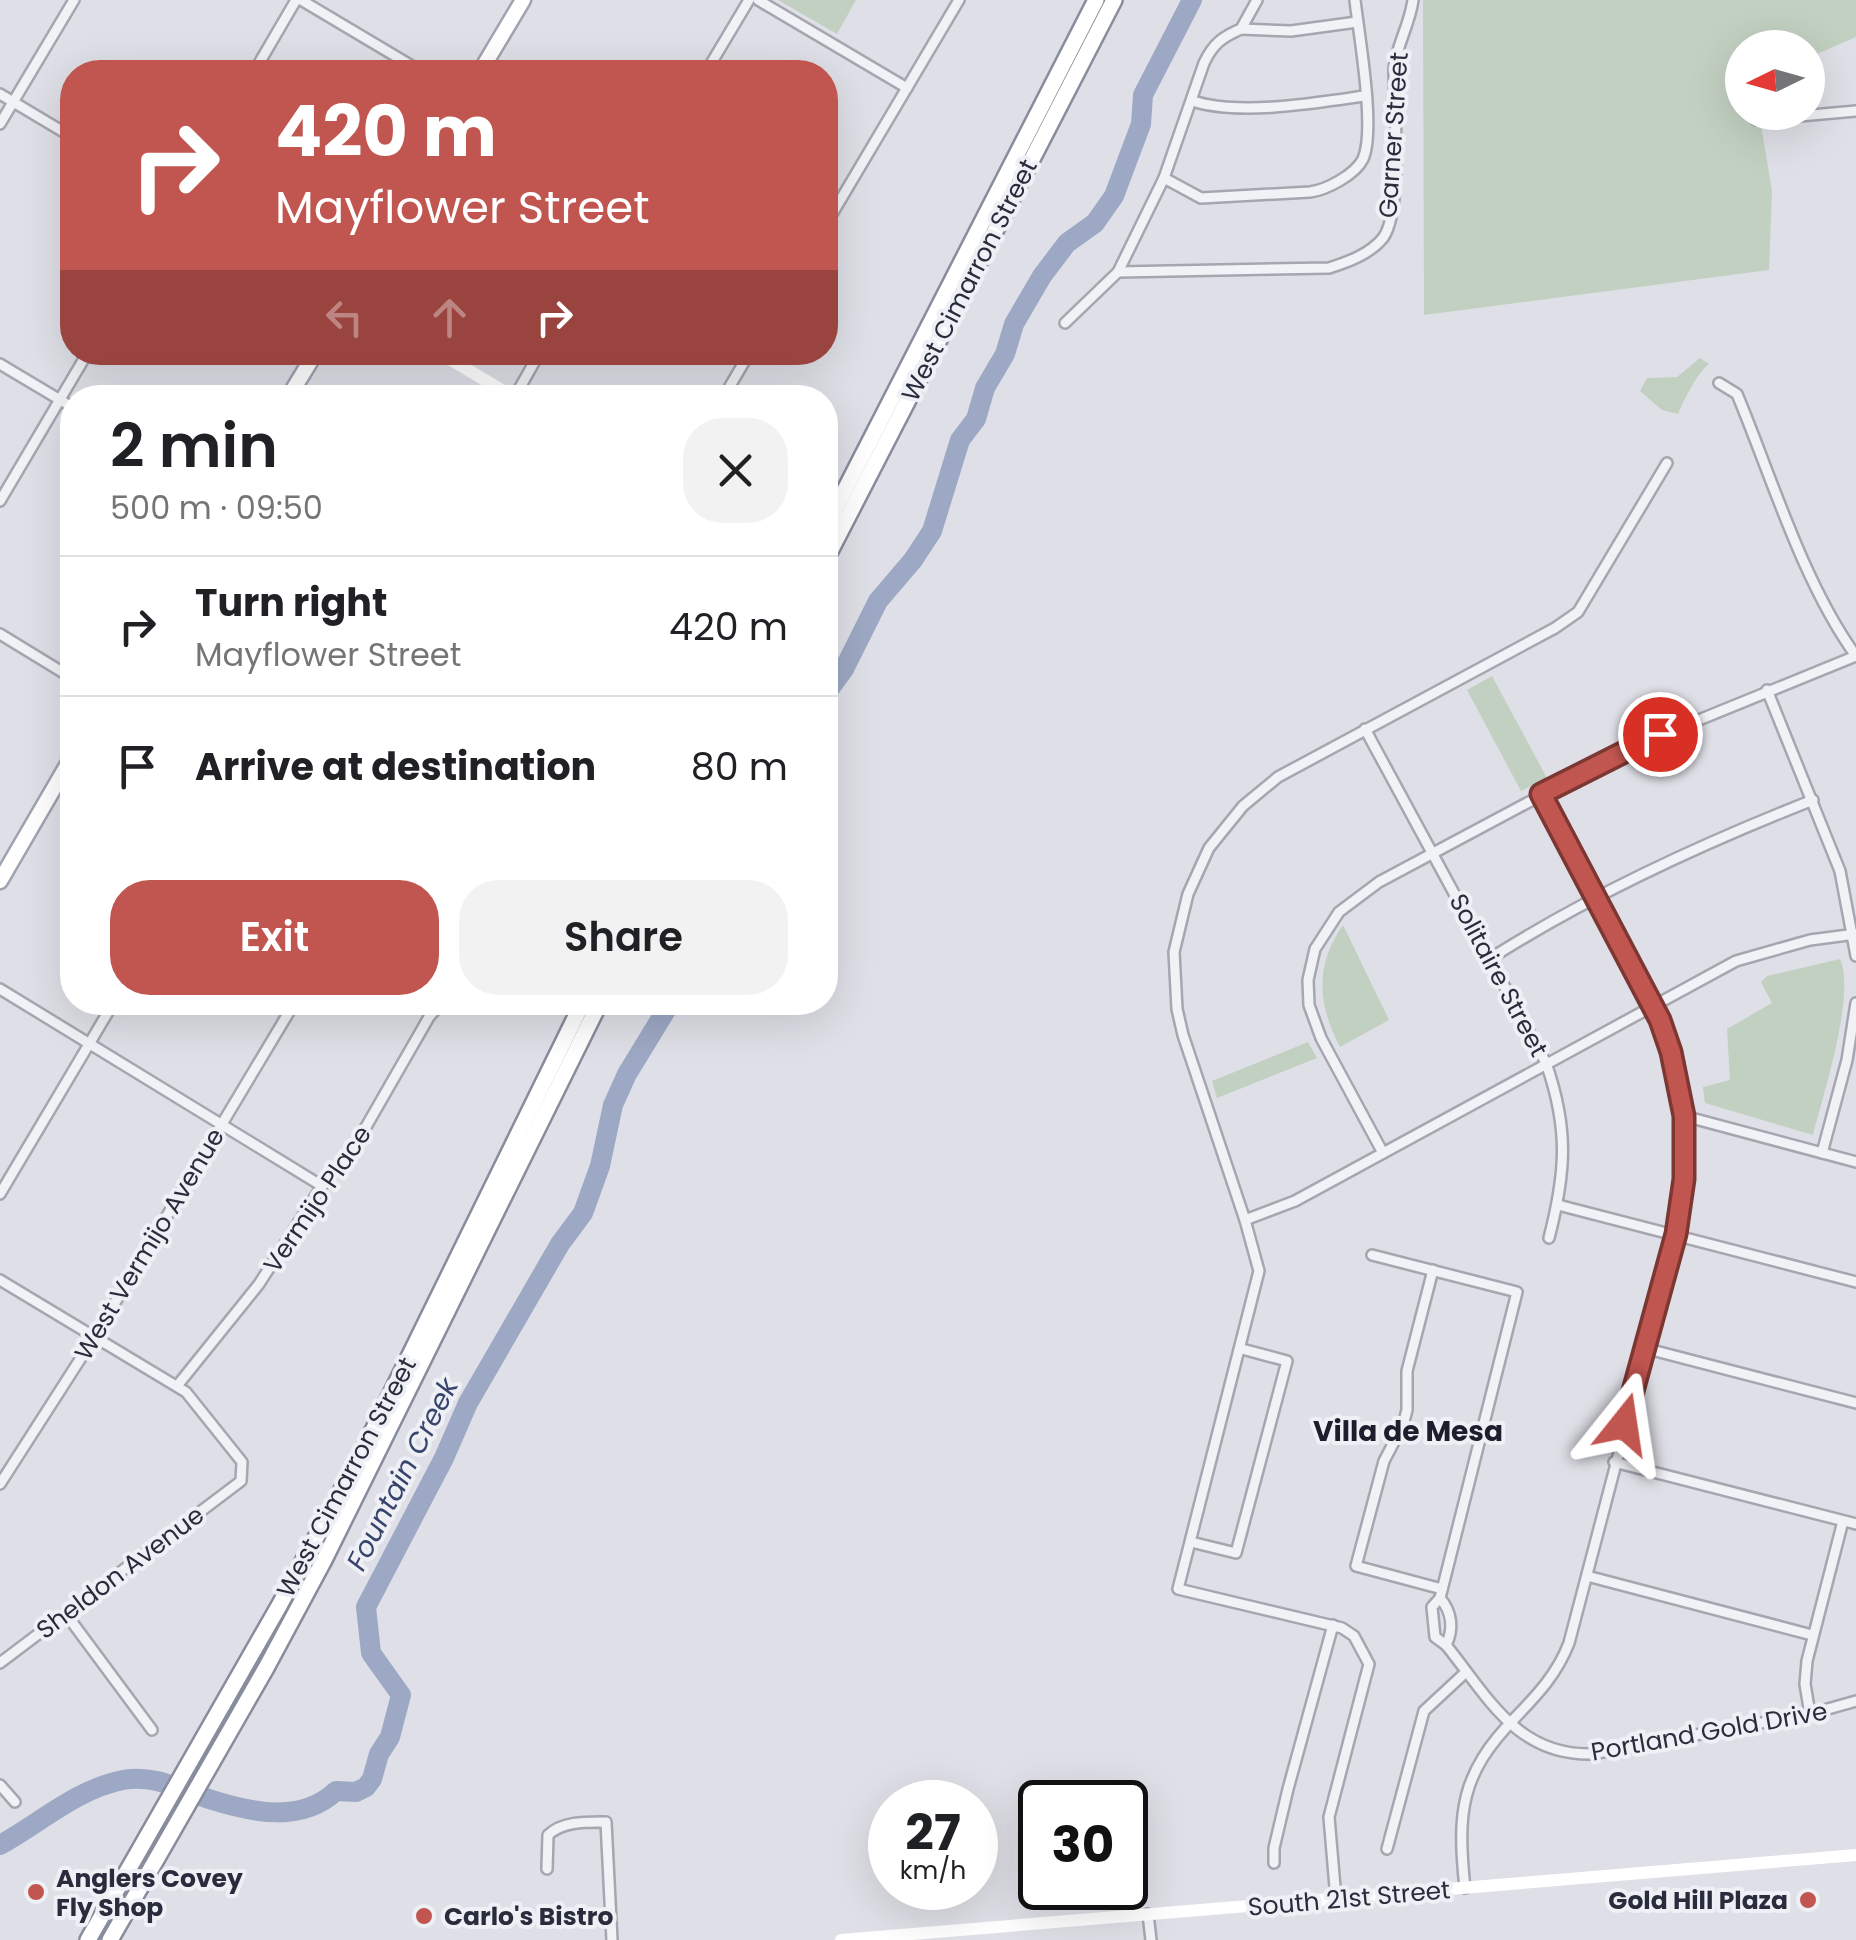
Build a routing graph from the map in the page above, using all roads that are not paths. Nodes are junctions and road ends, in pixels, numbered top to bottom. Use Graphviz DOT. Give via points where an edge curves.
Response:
graph roads {
  1 [pos="74,0"];
  2 [pos="299,0"];
  3 [pos="523,0"];
  4 [pos="749,0"];
  5 [pos="758,0"];
  6 [pos="959,0"];
  7 [pos="1096,0"];
  8 [pos="1114,0"];
  9 [pos="1257,0"];
  10 [pos="1354,0"];
  11 [pos="1413,0"];
  12 [pos="1357,22"];
  13 [pos="1242,30"];
  14 [pos="262,60"];
  15 [pos="402,60"];
  16 [pos="487,60"];
  17 [pos="713,60"];
  18 [pos="906,88"];
  19 [pos="0,94"];
  20 [pos="1364,96"];
  21 [pos="1192,101"];
  22 [pos="13,102"];
  23 [pos="1856,112"];
  24 [pos="1825,114"];
  25 [pos="0,124"];
  26 [pos="60,130"];
  27 [pos="1164,178"];
  28 [pos="838,204"];
  29 [pos="1118,272"];
  30 [pos="1065,323"];
  31 [pos="0,364"];
  32 [pos="460,365"];
  33 [pos="1718,383"];
  34 [pos="494,385"];
  35 [pos="60,400"];
  36 [pos="1667,463"];
  37 [pos="854,473"];
  38 [pos="838,498"];
  39 [pos="0,502"];
  40 [pos="838,504"];
  41 [pos="838,536"];
  42 [pos="0,634"];
  43 [pos="1856,656"];
  44 [pos="60,671"];
  45 [pos="1768,690"];
  46 [pos="1366,729"];
  47 [pos="60,778"];
  48 [pos="1541,794"];
  49 [pos="1812,800"];
  50 [pos="1433,854"];
  51 [pos="0,881"];
  52 [pos="1596,899"];
  53 [pos="1855,934"];
  54 [pos="1856,956"];
  55 [pos="1491,958"];
  56 [pos="0,990"];
  57 [pos="1856,1003"];
  58 [pos="1654,1006"];
  59 [pos="106,1015"];
  60 [pos="287,1015"];
  61 [pos="432,1015"];
  62 [pos="577,1015"];
  63 [pos="594,1015"];
  64 [pos="90,1042"];
  65 [pos="1546,1063"];
  66 [pos="1684,1116"];
  67 [pos="222,1123"];
  68 [pos="1383,1152"];
  69 [pos="1822,1153"];
  70 [pos="1856,1162"];
  71 [pos="322,1186"];
  72 [pos="0,1194"];
  73 [pos="1558,1206"];
  74 [pos="1245,1220"];
  75 [pos="1676,1234"];
  76 [pos="1549,1238"];
  77 [pos="1372,1255"];
  78 [pos="1433,1270"];
  79 [pos="0,1280"];
  80 [pos="1856,1282"];
  81 [pos="95,1336"];
  82 [pos="1644,1348"];
  83 [pos="1242,1349"];
  84 [pos="178,1386"];
  85 [pos="1856,1403"];
  86 [pos="1614,1462"];
  87 [pos="0,1484"];
  88 [pos="1843,1520"];
  89 [pos="1856,1524"];
  90 [pos="1191,1542"];
  91 [pos="1587,1576"];
  92 [pos="1441,1593"];
  93 [pos="66,1614"];
  94 [pos="1333,1625"];
  95 [pos="1812,1635"];
  96 [pos="1446,1645"];
  97 [pos="0,1663"];
  98 [pos="1466,1672"];
  99 [pos="1856,1701"];
  100 [pos="1810,1714"];
  101 [pos="1510,1723"];
  102 [pos="152,1730"];
  103 [pos="0,1785"];
  104 [pos="15,1802"];
  105 [pos="1387,1850"];
  106 [pos="1856,1855"];
  107 [pos="1274,1863"];
  108 [pos="547,1869"];
  109 [pos="1465,1888"];
  110 [pos="111,1898"];
  111 [pos="1336,1899"];
  112 [pos="1148,1914"];
  113 [pos="953,1936"];
  114 [pos="112,1937"];
  115 [pos="80,1940"];
  116 [pos="88,1940"];
  117 [pos="612,1940"];
  118 [pos="841,1940"];
  119 [pos="1150,1940"];
  1 -- 22 [label="street"];
  2 -- 14 [label="street"];
  2 -- 15 [label="street"];
  3 -- 16 [label="main road"];
  4 -- 17 [label="street"];
  5 -- 18 [label="street"];
  6 -- 18 [label="street"];
  7 -- 37 [label="highway, West Cimarron Street"];
  8 -- 41 [label="highway, West Cimarron Street"];
  9 -- 13 [label="street"];
  10 -- 12 [label="street"];
  11 -- 29 [label="street, Garner Street" via="1395,58 1394,196 1383,238 1329,268"];
  12 -- 13 [label="street"];
  12 -- 20 [label="street"];
  13 -- 21 [label="street" via="1211,48"];
  18 -- 28 [label="street"];
  19 -- 22 [label="street"];
  20 -- 21 [label="street" via="1227,107"];
  20 -- 27 [label="street" via="1363,158 1323,190 1201,198"];
  21 -- 27 [label="street"];
  22 -- 25 [label="street"];
  22 -- 26 [label="street"];
  23 -- 24 [label="street"];
  27 -- 29 [label="street"];
  29 -- 30 [label="street"];
  31 -- 35 [label="street"];
  32 -- 34 [label="main road"];
  33 -- 43 [label="street" via="1738,394 1812,581"];
  35 -- 39 [label="street"];
  36 -- 46 [label="street" via="1578,612"];
  37 -- 38 [label="highway"];
  37 -- 40 [label="highway, West Cimarron Street"];
  42 -- 44 [label="street"];
  43 -- 45 [label="street"];
  45 -- 48 [label="street"];
  45 -- 49 [label="street"];
  46 -- 50 [label="street, Solitaire Street"];
  46 -- 74 [label="street" via="1278,777 1243,806 1209,848 1188,894 1174,952 1177,1009"];
  47 -- 51 [label="main road"];
  48 -- 50 [label="street"];
  48 -- 52 [label="street"];
  49 -- 52 [label="street" via="1699,846"];
  49 -- 53 [label="street"];
  50 -- 55 [label="street, Solitaire Street"];
  50 -- 68 [label="street" via="1365,890 1339,912 1315,949 1308,980 1311,1015"];
  52 -- 55 [label="street"];
  52 -- 58 [label="street"];
  53 -- 54 [label="street"];
  53 -- 58 [label="street" via="1753,955"];
  55 -- 65 [label="street, Solitaire Street"];
  56 -- 64 [label="street"];
  57 -- 69 [label="street"];
  58 -- 65 [label="street"];
  58 -- 66 [label="street"];
  59 -- 64 [label="street"];
  60 -- 67 [label="street, West Vermijo Avenue"];
  61 -- 71 [label="street, Vermijo Place" via="360,1139"];
  62 -- 110 [label="highway, West Cimarron Street" via="364,1449"];
  63 -- 114 [label="highway, West Cimarron Street" via="266,1668"];
  64 -- 67 [label="street"];
  64 -- 72 [label="street"];
  65 -- 68 [label="street"];
  65 -- 73 [label="street, Solitaire Street" via="1564,1134"];
  66 -- 69 [label="street"];
  66 -- 75 [label="street"];
  67 -- 71 [label="street"];
  67 -- 81 [label="street, West Vermijo Avenue"];
  68 -- 74 [label="street" via="1295,1201"];
  69 -- 70 [label="street"];
  71 -- 84 [label="street, Vermijo Place" via="258,1284"];
  73 -- 75 [label="street"];
  73 -- 76 [label="street, Solitaire Street"];
  74 -- 83 [label="street" via="1259,1271"];
  75 -- 80 [label="street"];
  75 -- 82 [label="street"];
  77 -- 78 [label="street"];
  78 -- 92 [label="street" via="1517,1292"];
  78 -- 92 [label="street" via="1407,1372 1407,1410 1384,1461 1356,1566"];
  79 -- 81 [label="street"];
  81 -- 84 [label="street"];
  81 -- 87 [label="street, West Vermijo Avenue"];
  82 -- 85 [label="street"];
  82 -- 86 [label="street"];
  83 -- 90 [label="street"];
  83 -- 90 [label="street" via="1287,1361 1282,1380 1236,1553"];
  84 -- 93 [label="street, Sheldon Avenue" via="242,1462 241,1482"];
  86 -- 88 [label="street"];
  86 -- 91 [label="street"];
  88 -- 89 [label="street"];
  88 -- 95 [label="street"];
  90 -- 94 [label="street" via="1178,1589"];
  91 -- 95 [label="street"];
  91 -- 101 [label="street" via="1562,1661"];
  92 -- 96 [label="street" via="1452,1634"];
  92 -- 96 [label="street" via="1432,1607 1434,1637"];
  93 -- 97 [label="street, Sheldon Avenue"];
  93 -- 102 [label="street"];
  94 -- 107 [label="street"];
  94 -- 111 [label="street" via="1354,1636 1369,1664 1329,1817"];
  95 -- 100 [label="street" via="1805,1673"];
  96 -- 98 [label="street, Portland Gold Drive"];
  98 -- 101 [label="street, Portland Gold Drive"];
  98 -- 105 [label="street" via="1424,1712"];
  99 -- 100 [label="street, Portland Gold Drive"];
  100 -- 101 [label="street, Portland Gold Drive" via="1578,1754 1540,1746"];
  101 -- 109 [label="street" via="1466,1788 1460,1834"];
  103 -- 104 [label="street"];
  106 -- 109 [label="main road, South 21st Street"];
  108 -- 117 [label="street" via="554,1829 606,1822"];
  109 -- 111 [label="main road, South 21st Street"];
  110 -- 115 [label="highway"];
  110 -- 116 [label="highway, West Cimarron Street"];
  111 -- 112 [label="main road, South 21st Street"];
  112 -- 113 [label="main road, South 21st Street"];
  112 -- 119 [label="street"];
  113 -- 118 [label="main road, South 21st Street"];
}
